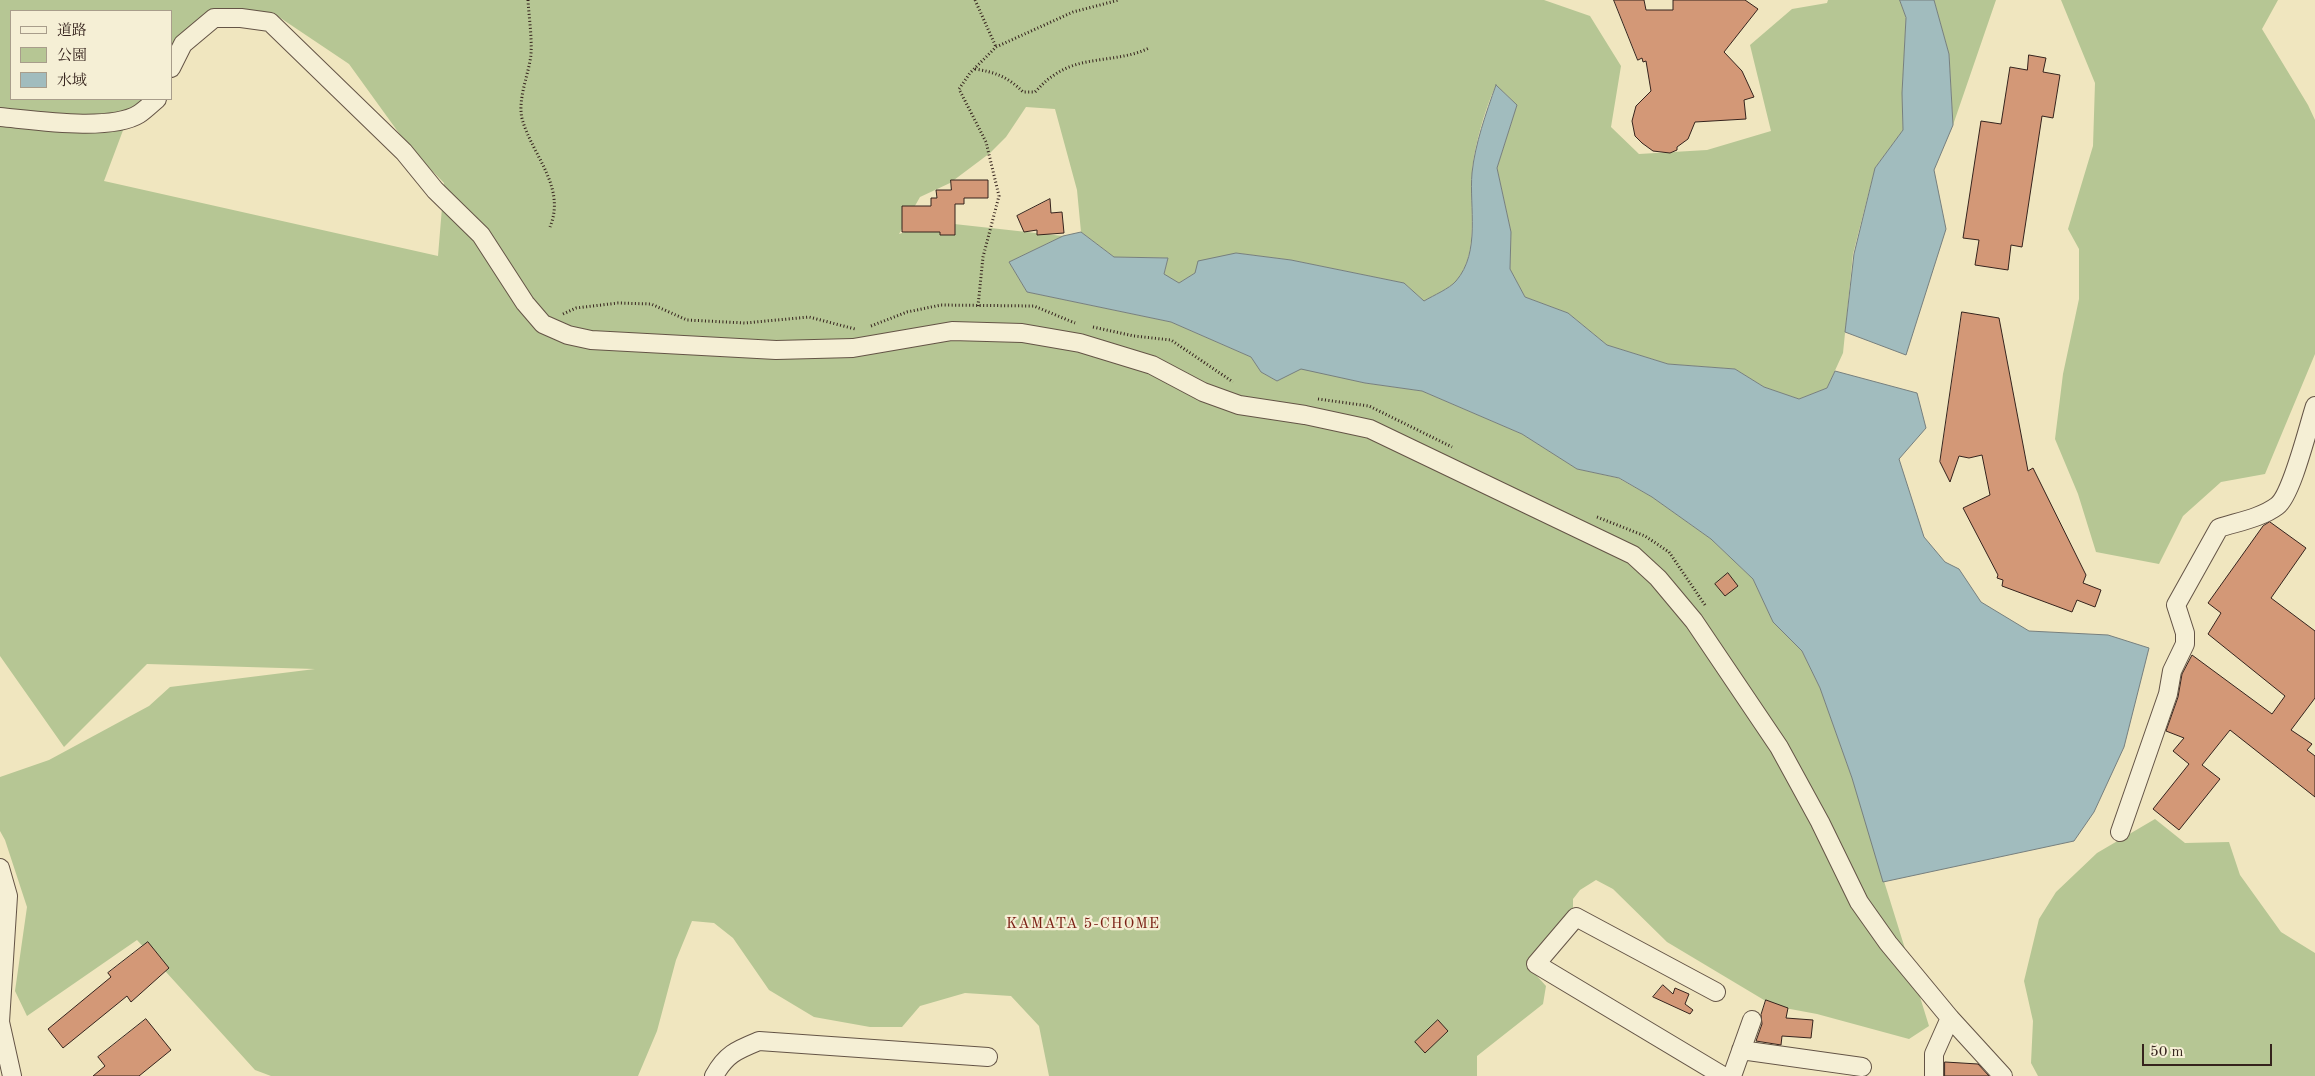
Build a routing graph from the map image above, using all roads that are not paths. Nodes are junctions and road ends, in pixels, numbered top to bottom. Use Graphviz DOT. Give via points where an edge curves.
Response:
graph roads {
  1 [pos="172,66"];
  2 [pos="156,100"];
  3 [pos="0,117"];
  4 [pos="2315,406"];
  5 [pos="2120,832"];
  6 [pos="0,868"];
  7 [pos="1716,992"];
  8 [pos="1950,1018"];
  9 [pos="1752,1020"];
  10 [pos="1741,1050"];
  11 [pos="988,1058"];
  12 [pos="1862,1067"];
  13 [pos="12,1076"];
  14 [pos="714,1076"];
  15 [pos="1723,1076"];
  16 [pos="1732,1076"];
  17 [pos="1934,1076"];
  18 [pos="2003,1076"];
  1 -- 8 [label="street" via="183,44 214,18 270,22 404,152 435,190 481,235 542,324 568,335 590,340 776,350 854,348 952,331 1022,332 1080,342 1152,365 1202,392 1239,405 1370,429 1624,550 1658,578 1694,621 1779,747 1859,902 1888,944"];
  2 -- 3 [label="street" via="138,115 114,121 64,124"];
  4 -- 5 [label="street" via="2287,493 2278,506 2219,528 2176,605 2185,644 2172,671 2168,694"];
  6 -- 13 [label="street" via="8,896 0,1022"];
  7 -- 15 [label="street" via="1576,917 1536,964"];
  8 -- 17 [label="street" via="1934,1054"];
  8 -- 18 [label="street"];
  9 -- 10 [label="street"];
  10 -- 12 [label="street"];
  10 -- 16 [label="street"];
  11 -- 14 [label="street" via="759,1041 722,1061"];
}
